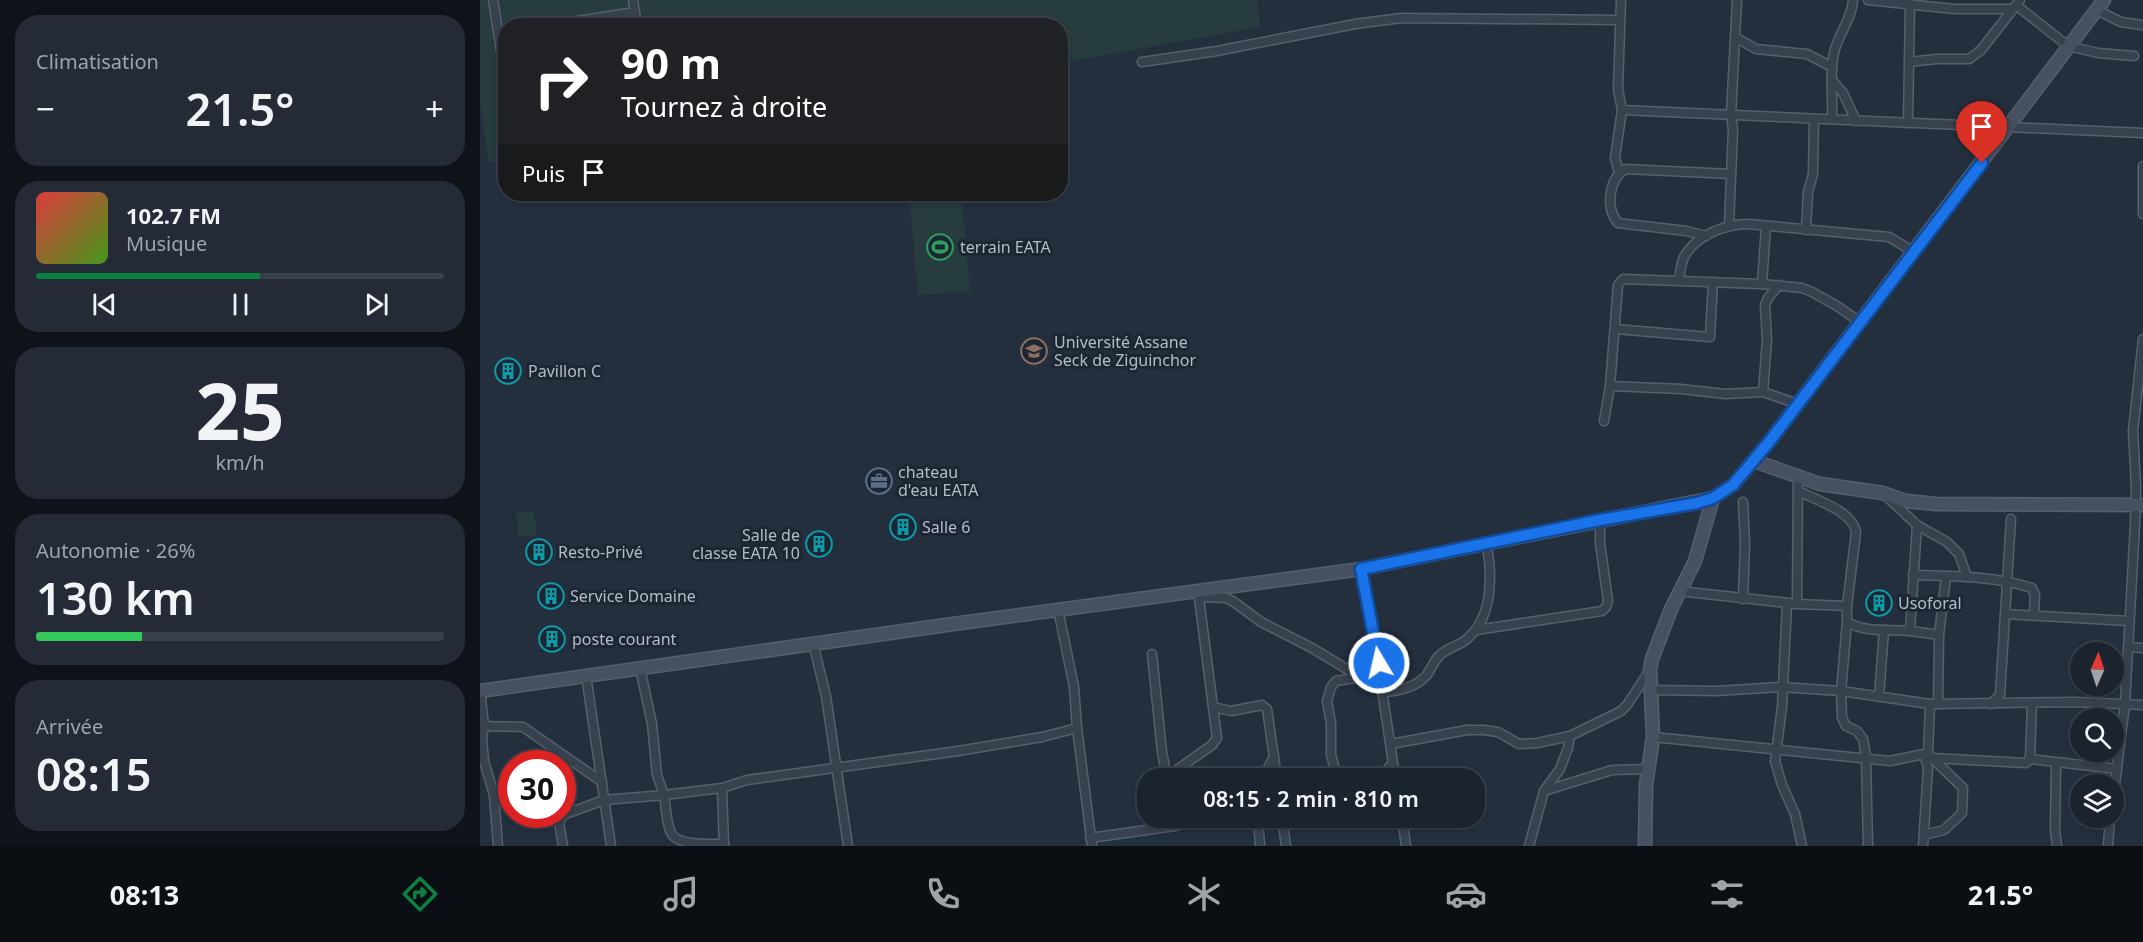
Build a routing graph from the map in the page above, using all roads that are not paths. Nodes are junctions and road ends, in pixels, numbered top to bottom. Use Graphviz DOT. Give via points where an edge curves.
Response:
graph roads {
  1 [pos="493,0"];
  2 [pos="633,0"];
  3 [pos="1621,0"];
  4 [pos="1737,0"];
  5 [pos="1853,0"];
  6 [pos="1868,0"];
  7 [pos="1910,4"];
  8 [pos="1968,4"];
  9 [pos="2016,4"];
  10 [pos="2101,5"];
  11 [pos="635,12"];
  12 [pos="498,18"];
  13 [pos="596,18"];
  14 [pos="636,18"];
  15 [pos="1620,20"];
  16 [pos="2142,25"];
  17 [pos="1735,37"];
  18 [pos="2068,46"];
  19 [pos="2134,56"];
  20 [pos="1143,62"];
  21 [pos="1909,62"];
  22 [pos="1832,67"];
  23 [pos="1832,80"];
  24 [pos="1622,110"];
  25 [pos="1731,115"];
  26 [pos="1814,118"];
  27 [pos="1832,119"];
  28 [pos="1856,120"];
  29 [pos="1908,123"];
  30 [pos="2009,128"];
  31 [pos="2143,133"];
  32 [pos="2143,166"];
  33 [pos="1619,173"];
  34 [pos="1731,174"];
  35 [pos="2143,189"];
  36 [pos="2143,214"];
  37 [pos="1728,225"];
  38 [pos="1766,226"];
  39 [pos="1806,230"];
  40 [pos="1706,236"];
  41 [pos="1914,252"];
  42 [pos="1679,280"];
  43 [pos="1713,282"];
  44 [pos="1762,284"];
  45 [pos="1779,285"];
  46 [pos="1860,322"];
  47 [pos="1615,329"];
  48 [pos="2143,339"];
  49 [pos="1610,386"];
  50 [pos="2140,391"];
  51 [pos="1763,392"];
  52 [pos="1798,404"];
  53 [pos="1604,421"];
  54 [pos="1754,461"];
  55 [pos="1798,478"];
  56 [pos="1798,491"];
  57 [pos="1883,494"];
  58 [pos="1713,498"];
  59 [pos="1743,502"];
  60 [pos="2139,504"];
  61 [pos="2011,519"];
  62 [pos="1600,520"];
  63 [pos="1917,525"];
  64 [pos="1486,543"];
  65 [pos="1361,569"];
  66 [pos="1913,575"];
  67 [pos="1946,576"];
  68 [pos="1967,577"];
  69 [pos="2007,582"];
  70 [pos="1679,591"];
  71 [pos="1199,593"];
  72 [pos="1743,599"];
  73 [pos="1792,604"];
  74 [pos="1847,606"];
  75 [pos="1058,609"];
  76 [pos="2005,614"];
  77 [pos="2034,615"];
  78 [pos="2129,621"];
  79 [pos="1847,622"];
  80 [pos="1476,630"];
  81 [pos="1884,630"];
  82 [pos="1910,631"];
  83 [pos="1939,635"];
  84 [pos="813,643"];
  85 [pos="2128,647"];
  86 [pos="2143,648"];
  87 [pos="1152,654"];
  88 [pos="640,668"];
  89 [pos="1650,670"];
  90 [pos="586,675"];
  91 [pos="1381,676"];
  92 [pos="1360,677"];
  93 [pos="1781,687"];
  94 [pos="480,690"];
  95 [pos="1650,690"];
  96 [pos="1841,691"];
  97 [pos="1384,693"];
  98 [pos="1879,697"];
  99 [pos="2032,703"];
  100 [pos="1934,704"];
  101 [pos="1990,704"];
  102 [pos="2125,704"];
  103 [pos="2143,705"];
  104 [pos="1213,707"];
  105 [pos="484,726"];
  106 [pos="1077,728"];
  107 [pos="1570,736"];
  108 [pos="1653,737"];
  109 [pos="1391,744"];
  110 [pos="1775,750"];
  111 [pos="1274,757"];
  112 [pos="1866,758"];
  113 [pos="1932,758"];
  114 [pos="2030,759"];
  115 [pos="1393,763"];
  116 [pos="2056,764"];
  117 [pos="837,767"];
  118 [pos="1165,768"];
  119 [pos="1181,768"];
  120 [pos="1268,768"];
  121 [pos="1276,768"];
  122 [pos="1334,768"];
  123 [pos="1388,768"];
  124 [pos="1394,768"];
  125 [pos="1648,769"];
  126 [pos="2117,769"];
  127 [pos="2116,774"];
  128 [pos="602,782"];
  129 [pos="722,788"];
  130 [pos="1544,791"];
  131 [pos="664,795"];
  132 [pos="604,800"];
  133 [pos="1149,828"];
  134 [pos="1259,828"];
  135 [pos="1283,828"];
  136 [pos="1404,828"];
  137 [pos="2109,828"];
  138 [pos="1924,835"];
  139 [pos="1091,842"];
  140 [pos="724,845"];
  141 [pos="498,846"];
  142 [pos="562,846"];
  143 [pos="610,846"];
  144 [pos="848,846"];
  145 [pos="1260,846"];
  146 [pos="1286,846"];
  147 [pos="1407,846"];
  148 [pos="1529,846"];
  149 [pos="1645,846"];
  150 [pos="1802,846"];
  151 [pos="1868,846"];
  152 [pos="1923,846"];
  153 [pos="2057,846"];
  154 [pos="2108,846"];
  1 -- 12 [label="street"];
  2 -- 11 [label="street"];
  3 -- 15 [label="street"];
  4 -- 17 [label="street"];
  5 -- 22 [label="street"];
  6 -- 7 [label="street"];
  7 -- 8 [label="street" via="1954,9"];
  7 -- 21 [label="street"];
  8 -- 9 [label="street"];
  9 -- 18 [label="street"];
  9 -- 21 [label="street" via="1981,50 1969,59"];
  10 -- 16 [label="street" via="2121,22"];
  10 -- 18 [label="street"];
  11 -- 13 [label="street"];
  11 -- 14 [label="street"];
  15 -- 20 [label="street" via="1401,18"];
  15 -- 24 [label="street" via="1618,89"];
  17 -- 22 [label="street" via="1756,49 1807,54"];
  17 -- 25 [label="street"];
  18 -- 19 [label="street"];
  18 -- 30 [label="street"];
  21 -- 29 [label="street"];
  22 -- 23 [label="street"];
  23 -- 27 [label="street"];
  23 -- 28 [label="street"];
  24 -- 25 [label="street"];
  24 -- 33 [label="street" via="1615,158"];
  25 -- 26 [label="street"];
  25 -- 34 [label="street"];
  26 -- 27 [label="street"];
  26 -- 39 [label="street"];
  27 -- 28 [label="street"];
  28 -- 29 [label="street"];
  29 -- 30 [label="street"];
  30 -- 31 [label="street"];
  30 -- 41 [label="street"];
  32 -- 35 [label="street"];
  33 -- 34 [label="street" via="1625,169"];
  33 -- 40 [label="street" via="1612,186 1611,210 1618,223"];
  34 -- 37 [label="street"];
  35 -- 36 [label="street"];
  37 -- 38 [label="street"];
  37 -- 40 [label="street"];
  38 -- 39 [label="street"];
  38 -- 44 [label="street"];
  39 -- 41 [label="street" via="1889,237"];
  40 -- 42 [label="street" via="1683,259"];
  41 -- 46 [label="street"];
  42 -- 43 [label="street"];
  42 -- 47 [label="street" via="1623,279 1618,285"];
  43 -- 44 [label="street"];
  43 -- 47 [label="street" via="1710,337"];
  44 -- 45 [label="street"];
  45 -- 46 [label="street" via="1812,292"];
  45 -- 51 [label="street" via="1765,305"];
  46 -- 52 [label="street"];
  47 -- 49 [label="street"];
  48 -- 50 [label="street"];
  49 -- 51 [label="street" via="1725,394"];
  49 -- 53 [label="street"];
  50 -- 60 [label="street" via="2133,431"];
  51 -- 52 [label="street"];
  52 -- 54 [label="street"];
  54 -- 55 [label="street"];
  54 -- 58 [label="street" via="1733,485"];
  55 -- 56 [label="street"];
  55 -- 57 [label="street"];
  56 -- 73 [label="street"];
  56 -- 74 [label="street" via="1846,514 1855,525"];
  57 -- 60 [label="street" via="1936,504"];
  57 -- 63 [label="street"];
  58 -- 62 [label="street"];
  58 -- 70 [label="street" via="1695,561"];
  59 -- 72 [label="street"];
  60 -- 78 [label="street"];
  61 -- 69 [label="street"];
  62 -- 64 [label="street"];
  62 -- 80 [label="street" via="1606,608"];
  63 -- 66 [label="street"];
  63 -- 68 [label="street" via="1947,542 1959,554"];
  64 -- 65 [label="street"];
  64 -- 80 [label="street" via="1491,585"];
  65 -- 71 [label="street"];
  65 -- 91 [label="street"];
  66 -- 67 [label="street"];
  66 -- 82 [label="street"];
  67 -- 68 [label="street"];
  67 -- 83 [label="street"];
  68 -- 69 [label="street"];
  69 -- 76 [label="street"];
  69 -- 77 [label="street" via="2032,588"];
  70 -- 72 [label="street"];
  70 -- 89 [label="street"];
  71 -- 75 [label="street"];
  71 -- 92 [label="street" via="1234,602"];
  71 -- 104 [label="street"];
  72 -- 73 [label="street"];
  73 -- 74 [label="street"];
  73 -- 93 [label="street"];
  74 -- 79 [label="street"];
  75 -- 84 [label="street"];
  75 -- 106 [label="street" via="1074,687"];
  76 -- 77 [label="street"];
  76 -- 101 [label="street" via="2000,695"];
  77 -- 78 [label="street"];
  78 -- 85 [label="street"];
  79 -- 81 [label="street" via="1864,630"];
  79 -- 96 [label="street"];
  80 -- 97 [label="street" via="1464,642 1440,655 1415,684"];
  81 -- 82 [label="street"];
  81 -- 98 [label="street"];
  82 -- 83 [label="street"];
  83 -- 100 [label="street"];
  84 -- 88 [label="street"];
  84 -- 117 [label="street"];
  85 -- 86 [label="street"];
  85 -- 102 [label="street"];
  87 -- 118 [label="street"];
  88 -- 90 [label="street"];
  88 -- 131 [label="street" via="652,724 657,776"];
  89 -- 95 [label="street"];
  89 -- 107 [label="street" via="1621,711"];
  90 -- 94 [label="street"];
  90 -- 128 [label="street"];
  91 -- 92 [label="street"];
  91 -- 97 [label="street"];
  92 -- 122 [label="street" via="1336,681 1328,693"];
  93 -- 95 [label="street"];
  93 -- 96 [label="street"];
  93 -- 110 [label="street"];
  94 -- 105 [label="street"];
  95 -- 108 [label="street"];
  96 -- 98 [label="street"];
  96 -- 112 [label="street" via="1843,722 1863,739"];
  97 -- 109 [label="street"];
  98 -- 100 [label="street"];
  99 -- 101 [label="street"];
  99 -- 102 [label="street"];
  99 -- 114 [label="street"];
  100 -- 101 [label="street"];
  100 -- 113 [label="street" via="1928,754"];
  102 -- 103 [label="street"];
  102 -- 126 [label="street"];
  104 -- 111 [label="street" via="1231,711 1262,705 1267,709"];
  104 -- 119 [label="street" via="1216,742"];
  105 -- 128 [label="street" via="523,727"];
  105 -- 141 [label="street" via="484,761 494,795"];
  106 -- 117 [label="street" via="958,751"];
  106 -- 139 [label="street"];
  107 -- 109 [label="street" via="1519,744 1498,732 1467,730"];
  107 -- 130 [label="street" via="1560,769"];
  108 -- 110 [label="street"];
  108 -- 125 [label="street"];
  109 -- 115 [label="street"];
  110 -- 112 [label="street"];
  110 -- 150 [label="street" via="1777,772 1795,814"];
  111 -- 120 [label="street"];
  111 -- 121 [label="street"];
  112 -- 138 [label="street" via="1890,761 1924,754 1928,768"];
  112 -- 151 [label="street"];
  113 -- 114 [label="street" via="2026,763"];
  113 -- 138 [label="street" via="1963,788 1962,813 1944,830"];
  114 -- 116 [label="street"];
  115 -- 123 [label="street"];
  115 -- 124 [label="street"];
  116 -- 126 [label="street"];
  116 -- 153 [label="street"];
  117 -- 129 [label="street" via="747,780"];
  117 -- 144 [label="street"];
  125 -- 130 [label="street" via="1612,770"];
  125 -- 149 [label="street"];
  126 -- 127 [label="street"];
  128 -- 132 [label="street"];
  129 -- 131 [label="street"];
  129 -- 140 [label="street"];
  130 -- 148 [label="street"];
  131 -- 132 [label="street"];
  131 -- 140 [label="street" via="670,832 675,838 687,844"];
  132 -- 142 [label="street" via="563,815 559,823"];
  132 -- 143 [label="street"];
  133 -- 139 [label="street"];
  134 -- 145 [label="street"];
  135 -- 146 [label="street"];
  136 -- 147 [label="street"];
  137 -- 154 [label="street"];
  138 -- 152 [label="street"];
}
